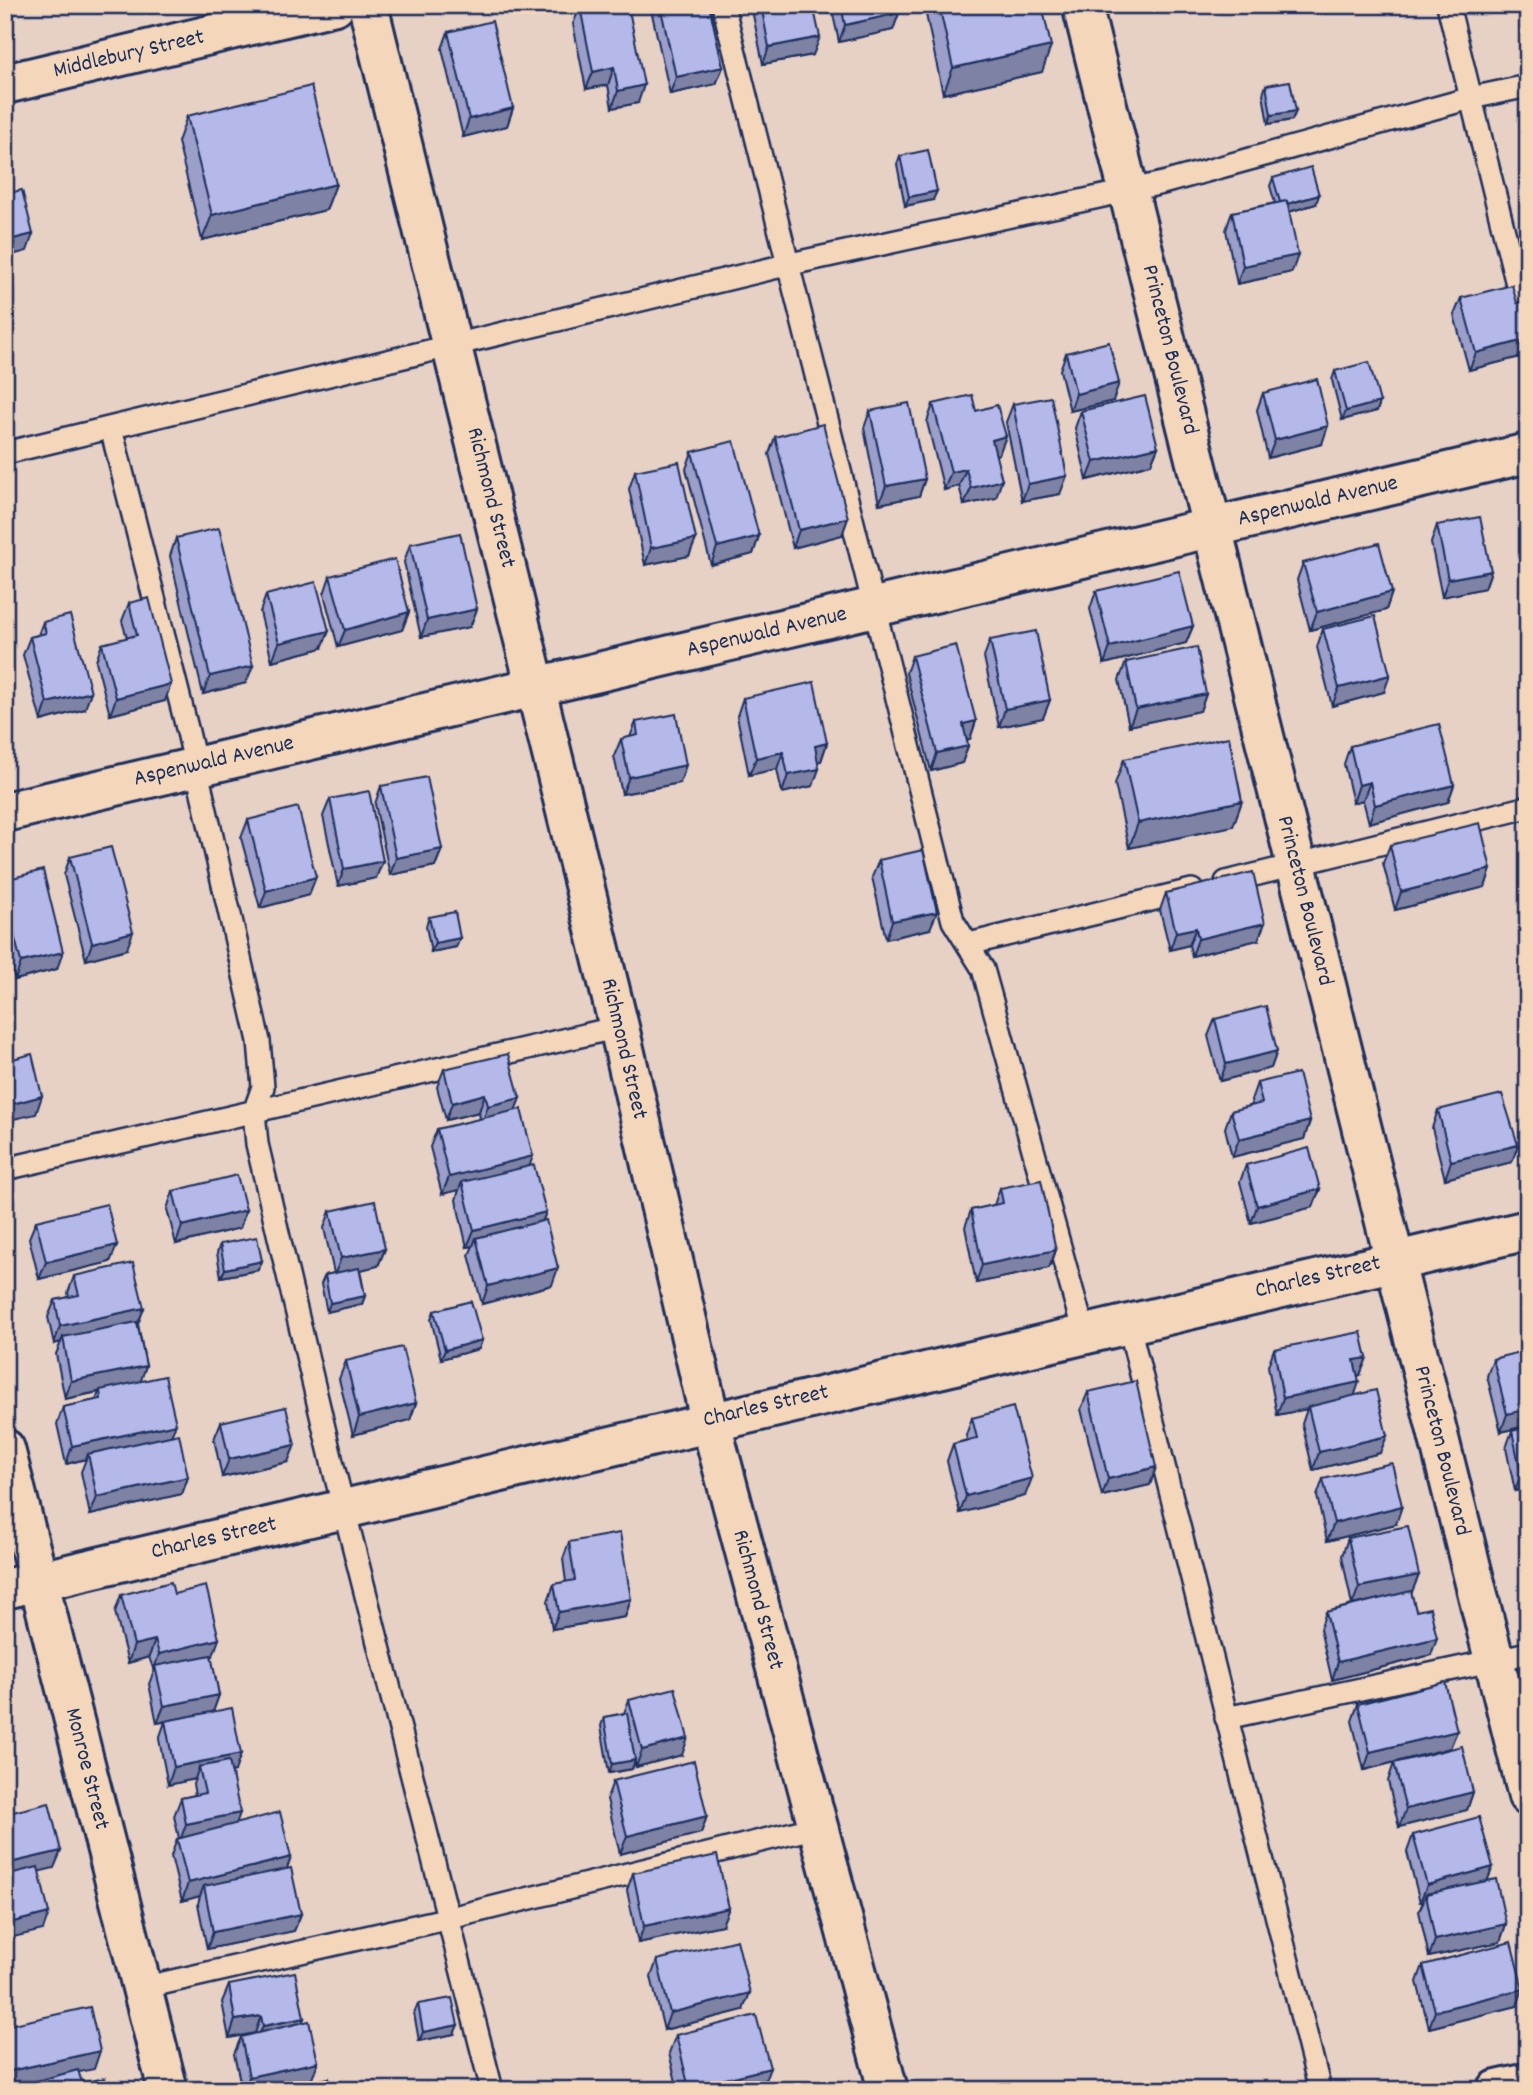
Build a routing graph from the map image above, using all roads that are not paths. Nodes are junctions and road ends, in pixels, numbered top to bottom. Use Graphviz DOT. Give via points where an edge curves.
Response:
graph roads {
  1 [pos="335,5"];
  2 [pos="368,5"];
  3 [pos="723,5"];
  4 [pos="1082,5"];
  5 [pos="1448,5"];
  6 [pos="5,84"];
  7 [pos="1528,86"];
  8 [pos="1471,98"];
  9 [pos="1129,191"];
  10 [pos="786,265"];
  11 [pos="1528,329"];
  12 [pos="453,345"];
  13 [pos="111,428"];
  14 [pos="5,453"];
  15 [pos="1528,453"];
  16 [pos="1214,526"];
  17 [pos="873,609"];
  18 [pos="536,686"];
  19 [pos="196,766"];
  20 [pos="1528,807"];
  21 [pos="5,811"];
  22 [pos="1294,865"];
  23 [pos="969,944"];
  24 [pos="619,1027"];
  25 [pos="254,1112"];
  26 [pos="5,1169"];
  27 [pos="1528,1230"];
  28 [pos="1393,1261"];
  29 [pos="1128,1322"];
  30 [pos="1084,1333"];
  31 [pos="710,1420"];
  32 [pos="5,1449"];
  33 [pos="346,1508"];
  34 [pos="21,1585"];
  35 [pos="1511,1657"];
  36 [pos="1227,1718"];
  37 [pos="1528,1796"];
  38 [pos="817,1827"];
  39 [pos="450,1918"];
  40 [pos="142,1988"];
  41 [pos="1528,2082"];
  42 [pos="168,2090"];
  43 [pos="492,2090"];
  44 [pos="888,2090"];
  45 [pos="1320,2090"];
  46 [pos="1497,2090"];
  1 -- 6 [label="street, Middlebury Street"];
  2 -- 12 [label="street, Richmond Street"];
  3 -- 10 [label="lane"];
  4 -- 9 [label="street, Princeton Boulevard"];
  5 -- 8 [label="lane"];
  7 -- 8 [label="lane"];
  8 -- 9 [label="lane"];
  8 -- 11 [label="lane"];
  9 -- 10 [label="lane"];
  9 -- 16 [label="street, Princeton Boulevard"];
  10 -- 12 [label="lane"];
  10 -- 17 [label="lane"];
  12 -- 13 [label="lane"];
  12 -- 18 [label="street, Richmond Street"];
  13 -- 14 [label="lane"];
  13 -- 19 [label="lane"];
  15 -- 16 [label="street, Aspenwald Avenue"];
  16 -- 17 [label="street, Aspenwald Avenue"];
  16 -- 22 [label="street, Princeton Boulevard"];
  17 -- 18 [label="street, Aspenwald Avenue"];
  17 -- 23 [label="lane" via="953,921"];
  18 -- 19 [label="street, Aspenwald Avenue"];
  18 -- 24 [label="street, Richmond Street"];
  19 -- 21 [label="street, Aspenwald Avenue"];
  19 -- 25 [label="lane" via="259,1041 263,1087"];
  20 -- 22 [label="lane"];
  22 -- 23 [label="lane"];
  22 -- 28 [label="street, Princeton Boulevard"];
  23 -- 30 [label="lane" via="983,969"];
  24 -- 25 [label="lane"];
  24 -- 31 [label="street, Richmond Street"];
  25 -- 26 [label="lane"];
  25 -- 33 [label="lane" via="257,1144"];
  27 -- 28 [label="street, Charles Street"];
  28 -- 29 [label="street, Charles Street"];
  28 -- 35 [label="street, Princeton Boulevard"];
  29 -- 30 [label="street, Charles Street"];
  29 -- 36 [label="lane"];
  30 -- 31 [label="street, Charles Street"];
  31 -- 33 [label="street, Charles Street"];
  31 -- 38 [label="street, Richmond Street"];
  32 -- 34 [label="street, Monroe Street"];
  33 -- 34 [label="street, Charles Street"];
  33 -- 39 [label="lane"];
  34 -- 40 [label="street, Monroe Street"];
  35 -- 36 [label="lane"];
  35 -- 37 [label="street, Princeton Boulevard"];
  36 -- 45 [label="lane"];
  38 -- 39 [label="lane"];
  38 -- 44 [label="street, Richmond Street"];
  39 -- 40 [label="lane"];
  39 -- 43 [label="lane"];
  40 -- 42 [label="street, Monroe Street"];
  41 -- 46 [label="street"];
}
